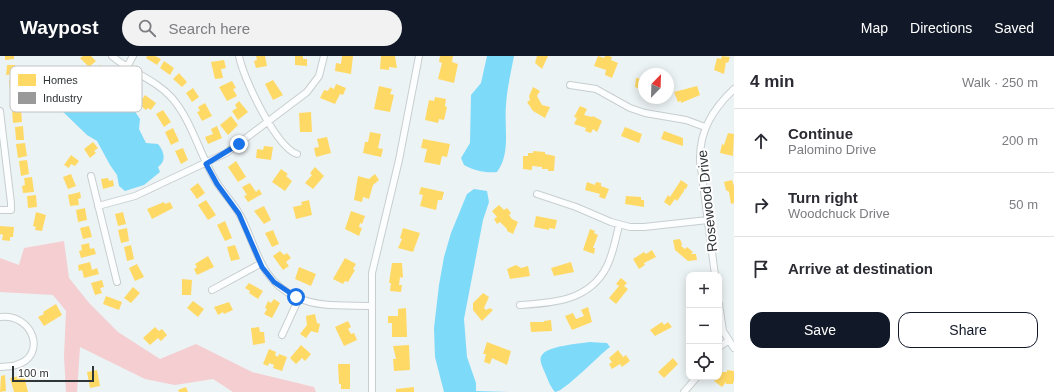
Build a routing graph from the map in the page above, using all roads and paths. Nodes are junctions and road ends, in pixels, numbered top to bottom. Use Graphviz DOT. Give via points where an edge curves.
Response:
graph roads {
  1 [pos="112,56"];
  2 [pos="133,56"];
  3 [pos="239,56"];
  4 [pos="324,56"];
  5 [pos="419,56"];
  6 [pos="126,66"];
  7 [pos="128,66"];
  8 [pos="142,75"];
  9 [pos="570,85"];
  10 [pos="734,89"];
  11 [pos="0,111"];
  12 [pos="268,122"];
  13 [pos="705,127"];
  14 [pos="297,154"];
  15 [pos="206,164"];
  16 [pos="91,176"];
  17 [pos="537,194"];
  18 [pos="98,206"];
  19 [pos="0,210"];
  20 [pos="708,220"];
  21 [pos="619,225"];
  22 [pos="260,264"];
  23 [pos="715,272"];
  24 [pos="117,282"];
  25 [pos="212,290"];
  26 [pos="299,298"];
  27 [pos="520,305"];
  28 [pos="371,306"];
  29 [pos="720,308"];
  30 [pos="0,317"];
  31 [pos="282,334"];
  32 [pos="728,341"];
  33 [pos="722,345"];
  34 [pos="734,348"];
  35 [pos="0,366"];
  36 [pos="694,380"];
  37 [pos="372,392"];
  38 [pos="684,392"];
  1 -- 6 [label="street"];
  2 -- 7 [label="street"];
  3 -- 12 [label="street" via="243,73"];
  4 -- 12 [label="street" via="319,76 307,92"];
  5 -- 28 [label="street" via="399,160 374,259"];
  8 -- 15 [label="street" via="172,98 182,112"];
  9 -- 13 [label="street" via="596,90 645,113 676,117"];
  10 -- 13 [label="street, Rosewood Drive"];
  11 -- 19 [label="street" via="11,210"];
  12 -- 14 [label="street" via="291,152"];
  12 -- 15 [label="street" via="226,153"];
  13 -- 20 [label="street, Rosewood Drive" via="700,153"];
  15 -- 18 [label="street" via="135,196"];
  15 -- 22 [label="street" via="239,214"];
  16 -- 18 [label="street"];
  17 -- 21 [label="street"];
  18 -- 24 [label="street"];
  20 -- 21 [label="street" via="644,227"];
  20 -- 23 [label="street, Rosewood Drive"];
  21 -- 27 [label="street" via="607,267 589,289 566,300"];
  22 -- 25 [label="street"];
  22 -- 26 [label="street" via="274,282"];
  26 -- 28 [label="street" via="313,303"];
  26 -- 31 [label="street"];
  28 -- 37 [label="street"];
  29 -- 32 [label="street"];
  30 -- 35 [label="street" via="8,316 24,322 29,328 34,345 32,352 24,361 16,365"];
  32 -- 33 [label="street"];
  32 -- 34 [label="street"];
  36 -- 38 [label="street"];
}
